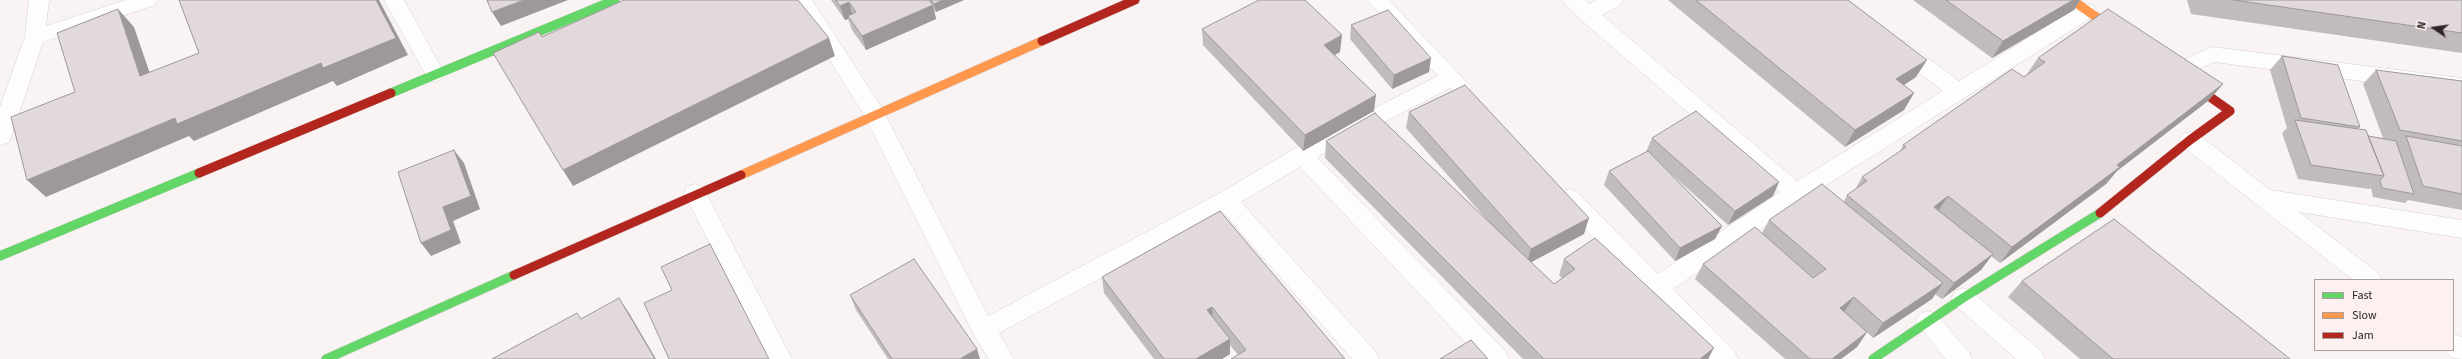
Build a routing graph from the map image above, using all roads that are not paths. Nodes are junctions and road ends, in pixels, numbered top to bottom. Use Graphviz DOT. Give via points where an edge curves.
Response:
graph roads {
  1 [pos="39,0"];
  2 [pos="148,0"];
  3 [pos="394,0"];
  4 [pos="615,0"];
  5 [pos="802,0"];
  6 [pos="1135,0"];
  7 [pos="1377,0"];
  8 [pos="1572,0"];
  9 [pos="1613,0"];
  10 [pos="2079,5"];
  11 [pos="1587,14"];
  12 [pos="35,37"];
  13 [pos="1887,38"];
  14 [pos="2130,41"];
  15 [pos="2171,70"];
  16 [pos="435,74"];
  17 [pos="1452,78"];
  18 [pos="2462,86"];
  19 [pos="1957,90"];
  20 [pos="1474,101"];
  21 [pos="875,114"];
  22 [pos="0,136"];
  23 [pos="2190,140"];
  24 [pos="1302,155"];
  25 [pos="1557,186"];
  26 [pos="695,193"];
  27 [pos="1796,193"];
  28 [pos="2264,198"];
  29 [pos="1226,200"];
  30 [pos="2098,214"];
  31 [pos="2116,229"];
  32 [pos="2462,229"];
  33 [pos="0,256"];
  34 [pos="2369,279"];
  35 [pos="1656,288"];
  36 [pos="1963,298"];
  37 [pos="1928,321"];
  38 [pos="983,330"];
  39 [pos="2454,345"];
  40 [pos="2462,351"];
  41 [pos="326,359"];
  42 [pos="780,359"];
  43 [pos="1002,359"];
  44 [pos="1367,359"];
  45 [pos="1497,359"];
  46 [pos="1726,359"];
  47 [pos="1873,359"];
  48 [pos="1960,359"];
  49 [pos="2033,359"];
  1 -- 12 [label="street"];
  2 -- 12 [label="street"];
  3 -- 16 [label="street"];
  4 -- 16 [label="street"];
  5 -- 21 [label="street"];
  6 -- 21 [label="street"];
  7 -- 17 [label="street"];
  8 -- 11 [label="street"];
  9 -- 11 [label="street"];
  10 -- 14 [label="street"];
  10 -- 19 [label="street"];
  11 -- 27 [label="street"];
  12 -- 22 [label="street"];
  13 -- 19 [label="street"];
  15 -- 18 [label="street" via="2212,54"];
  15 -- 23 [label="street" via="2230,112"];
  16 -- 33 [label="street"];
  17 -- 20 [label="street"];
  17 -- 24 [label="street"];
  19 -- 27 [label="street"];
  21 -- 26 [label="street"];
  21 -- 38 [label="street"];
  23 -- 28 [label="street"];
  23 -- 30 [label="street"];
  24 -- 29 [label="street"];
  24 -- 45 [label="street"];
  25 -- 35 [label="street"];
  26 -- 41 [label="street"];
  26 -- 42 [label="street"];
  27 -- 35 [label="street"];
  28 -- 32 [label="street"];
  28 -- 34 [label="street"];
  29 -- 38 [label="street"];
  29 -- 44 [label="street"];
  30 -- 31 [label="street"];
  30 -- 36 [label="street"];
  35 -- 46 [label="street"];
  36 -- 37 [label="street"];
  36 -- 49 [label="street"];
  37 -- 47 [label="street"];
  37 -- 48 [label="street"];
  38 -- 43 [label="street"];
  39 -- 40 [label="street"];
}
